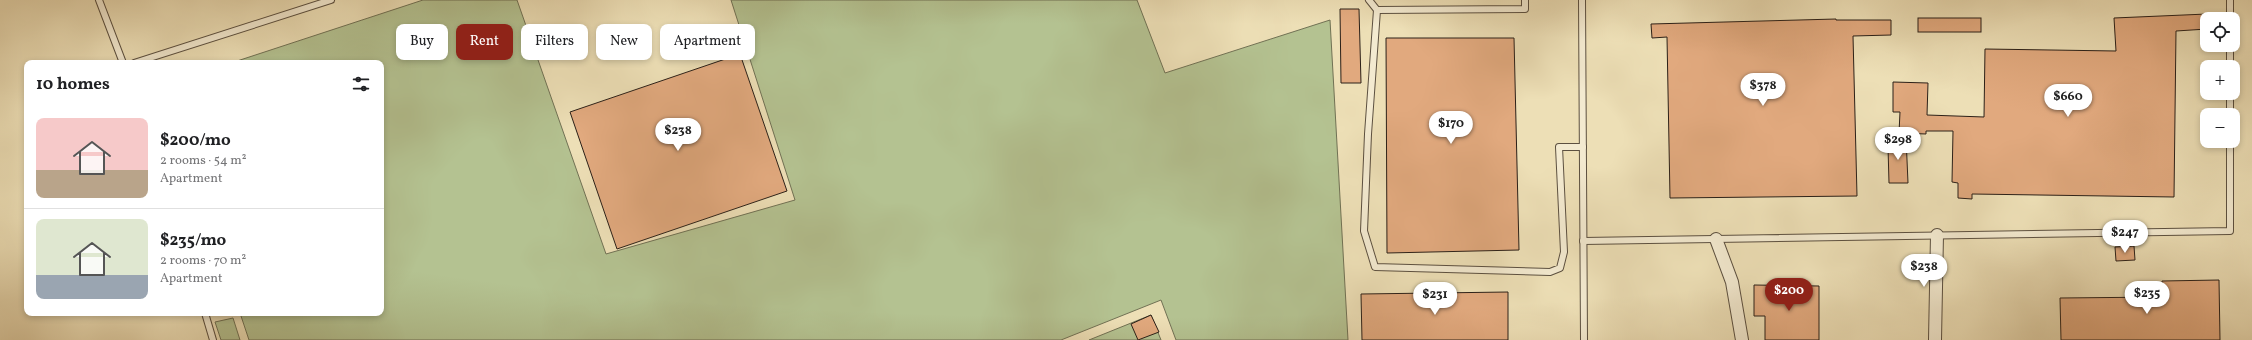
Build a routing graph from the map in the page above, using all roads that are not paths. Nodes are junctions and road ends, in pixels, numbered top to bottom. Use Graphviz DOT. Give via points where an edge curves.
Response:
graph roads {
  1 [pos="99,0"];
  2 [pos="331,0"];
  3 [pos="1369,0"];
  4 [pos="1525,0"];
  5 [pos="1582,0"];
  6 [pos="2230,0"];
  7 [pos="1377,10"];
  8 [pos="2230,12"];
  9 [pos="122,60"];
  10 [pos="143,60"];
  11 [pos="1583,147"];
  12 [pos="2230,148"];
  13 [pos="1937,235"];
  14 [pos="1716,239"];
  15 [pos="1583,241"];
  16 [pos="206,316"];
  17 [pos="213,340"];
  18 [pos="1584,340"];
  19 [pos="1742,340"];
  20 [pos="1935,340"];
  1 -- 9 [label="lane"];
  2 -- 10 [label="lane"];
  3 -- 7 [label="lane"];
  4 -- 7 [label="lane" via="1525,9"];
  5 -- 11 [label="lane"];
  6 -- 8 [label="lane"];
  7 -- 11 [label="lane" via="1364,231 1375,267 1550,272 1560,268 1564,252 1559,147"];
  11 -- 15 [label="lane"];
  12 -- 13 [label="lane" via="2230,231"];
  13 -- 14 [label="lane"];
  13 -- 20 [label="street"];
  14 -- 15 [label="lane"];
  14 -- 19 [label="street" via="1732,282"];
  15 -- 18 [label="lane"];
  16 -- 17 [label="lane"];
}
